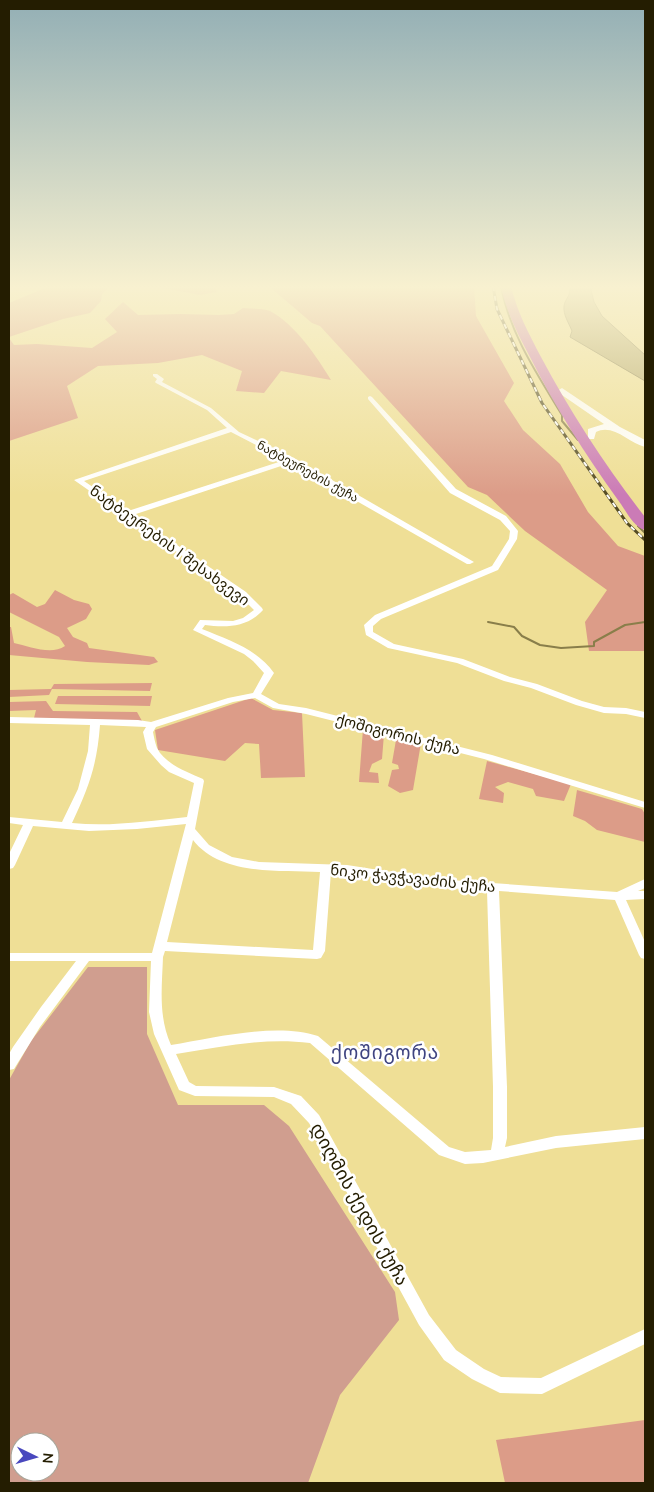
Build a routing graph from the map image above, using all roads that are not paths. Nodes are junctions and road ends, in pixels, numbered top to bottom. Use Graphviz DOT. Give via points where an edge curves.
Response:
graph roads {
  1 [pos="534,356"];
  2 [pos="544,356"];
  3 [pos="156,375"];
  4 [pos="562,391"];
  5 [pos="370,398"];
  6 [pos="232,429"];
  7 [pos="617,429"];
  8 [pos="591,437"];
  9 [pos="645,444"];
  10 [pos="291,460"];
  11 [pos="128,514"];
  12 [pos="645,514"];
  13 [pos="645,526"];
  14 [pos="470,562"];
  15 [pos="256,695"];
  16 [pos="645,715"];
  17 [pos="9,720"];
  18 [pos="95,723"];
  19 [pos="152,725"];
  20 [pos="645,805"];
  21 [pos="9,820"];
  22 [pos="29,823"];
  23 [pos="190,825"];
  24 [pos="65,826"];
  25 [pos="9,865"];
  26 [pos="326,869"];
  27 [pos="645,883"];
  28 [pos="493,887"];
  29 [pos="645,895"];
  30 [pos="619,896"];
  31 [pos="158,952"];
  32 [pos="645,955"];
  33 [pos="9,957"];
  34 [pos="86,957"];
  35 [pos="168,1050"];
  36 [pos="9,1066"];
  37 [pos="645,1133"];
  38 [pos="497,1154"];
  39 [pos="645,1336"];
  1 -- 13 [label="highway" via="552,390"];
  2 -- 4 [label="highway"];
  3 -- 6 [label="street, ნატბეურების ქუჩა" via="161,378 158,382 209,409"];
  4 -- 7 [label="street"];
  4 -- 8 [label="highway"];
  5 -- 16 [label="street" via="453,492 503,518 514,531 513,539 495,568 378,617 368,625 369,633 392,646 460,661 579,703"];
  6 -- 10 [label="street, ნატბეურების ქუჩა"];
  6 -- 11 [label="street, ნატბეურების I შესახვევი" via="78,480"];
  7 -- 8 [label="street" via="598,427 592,430"];
  7 -- 9 [label="street"];
  8 -- 12 [label="highway"];
  10 -- 11 [label="street"];
  10 -- 14 [label="street, ნატბეურების ქუჩა"];
  11 -- 15 [label="street, ნატბეურების I შესახვევი" via="243,594 259,610 237,625 203,622 197,630 266,666 269,673"];
  15 -- 19 [label="street"];
  15 -- 20 [label="street, ქოშიგორის ქუჩა" via="276,706 488,757"];
  17 -- 18 [label="street"];
  18 -- 19 [label="street"];
  18 -- 24 [label="street" via="93,751 83,789"];
  19 -- 23 [label="street, დიღმის ქედის ქუჩა" via="148,732 152,749 173,770 199,781"];
  21 -- 22 [label="street"];
  22 -- 24 [label="street"];
  22 -- 25 [label="street"];
  23 -- 24 [label="street"];
  23 -- 26 [label="street, ნიკო ჭავჭავაძის ქუჩა" via="205,848 229,860 259,866"];
  23 -- 31 [label="street, დიღმის ქედის ქუჩა"];
  26 -- 28 [label="street, ნიკო ჭავჭავაძის ქუჩა" via="347,869 436,884"];
  26 -- 31 [label="street" via="317,955"];
  27 -- 30 [label="street"];
  28 -- 30 [label="street, ნიკო ჭავჭავაძის ქუჩა"];
  28 -- 38 [label="street" via="500,1087"];
  29 -- 30 [label="street, ნიკო ჭავჭავაძის ქუჩა"];
  30 -- 32 [label="street"];
  31 -- 34 [label="street"];
  31 -- 35 [label="street, დიღმის ქედის ქუჩა" via="155,1012"];
  33 -- 34 [label="street"];
  34 -- 36 [label="street" via="26,1035"];
  35 -- 38 [label="street" via="268,1036 312,1038 444,1151 466,1158"];
  35 -- 39 [label="street, დიღმის ქედის ქუჩა" via="184,1086 195,1091 274,1092 296,1100 314,1119 424,1320 450,1355 478,1374 500,1385 542,1386"];
  37 -- 38 [label="street" via="556,1142"];
}
